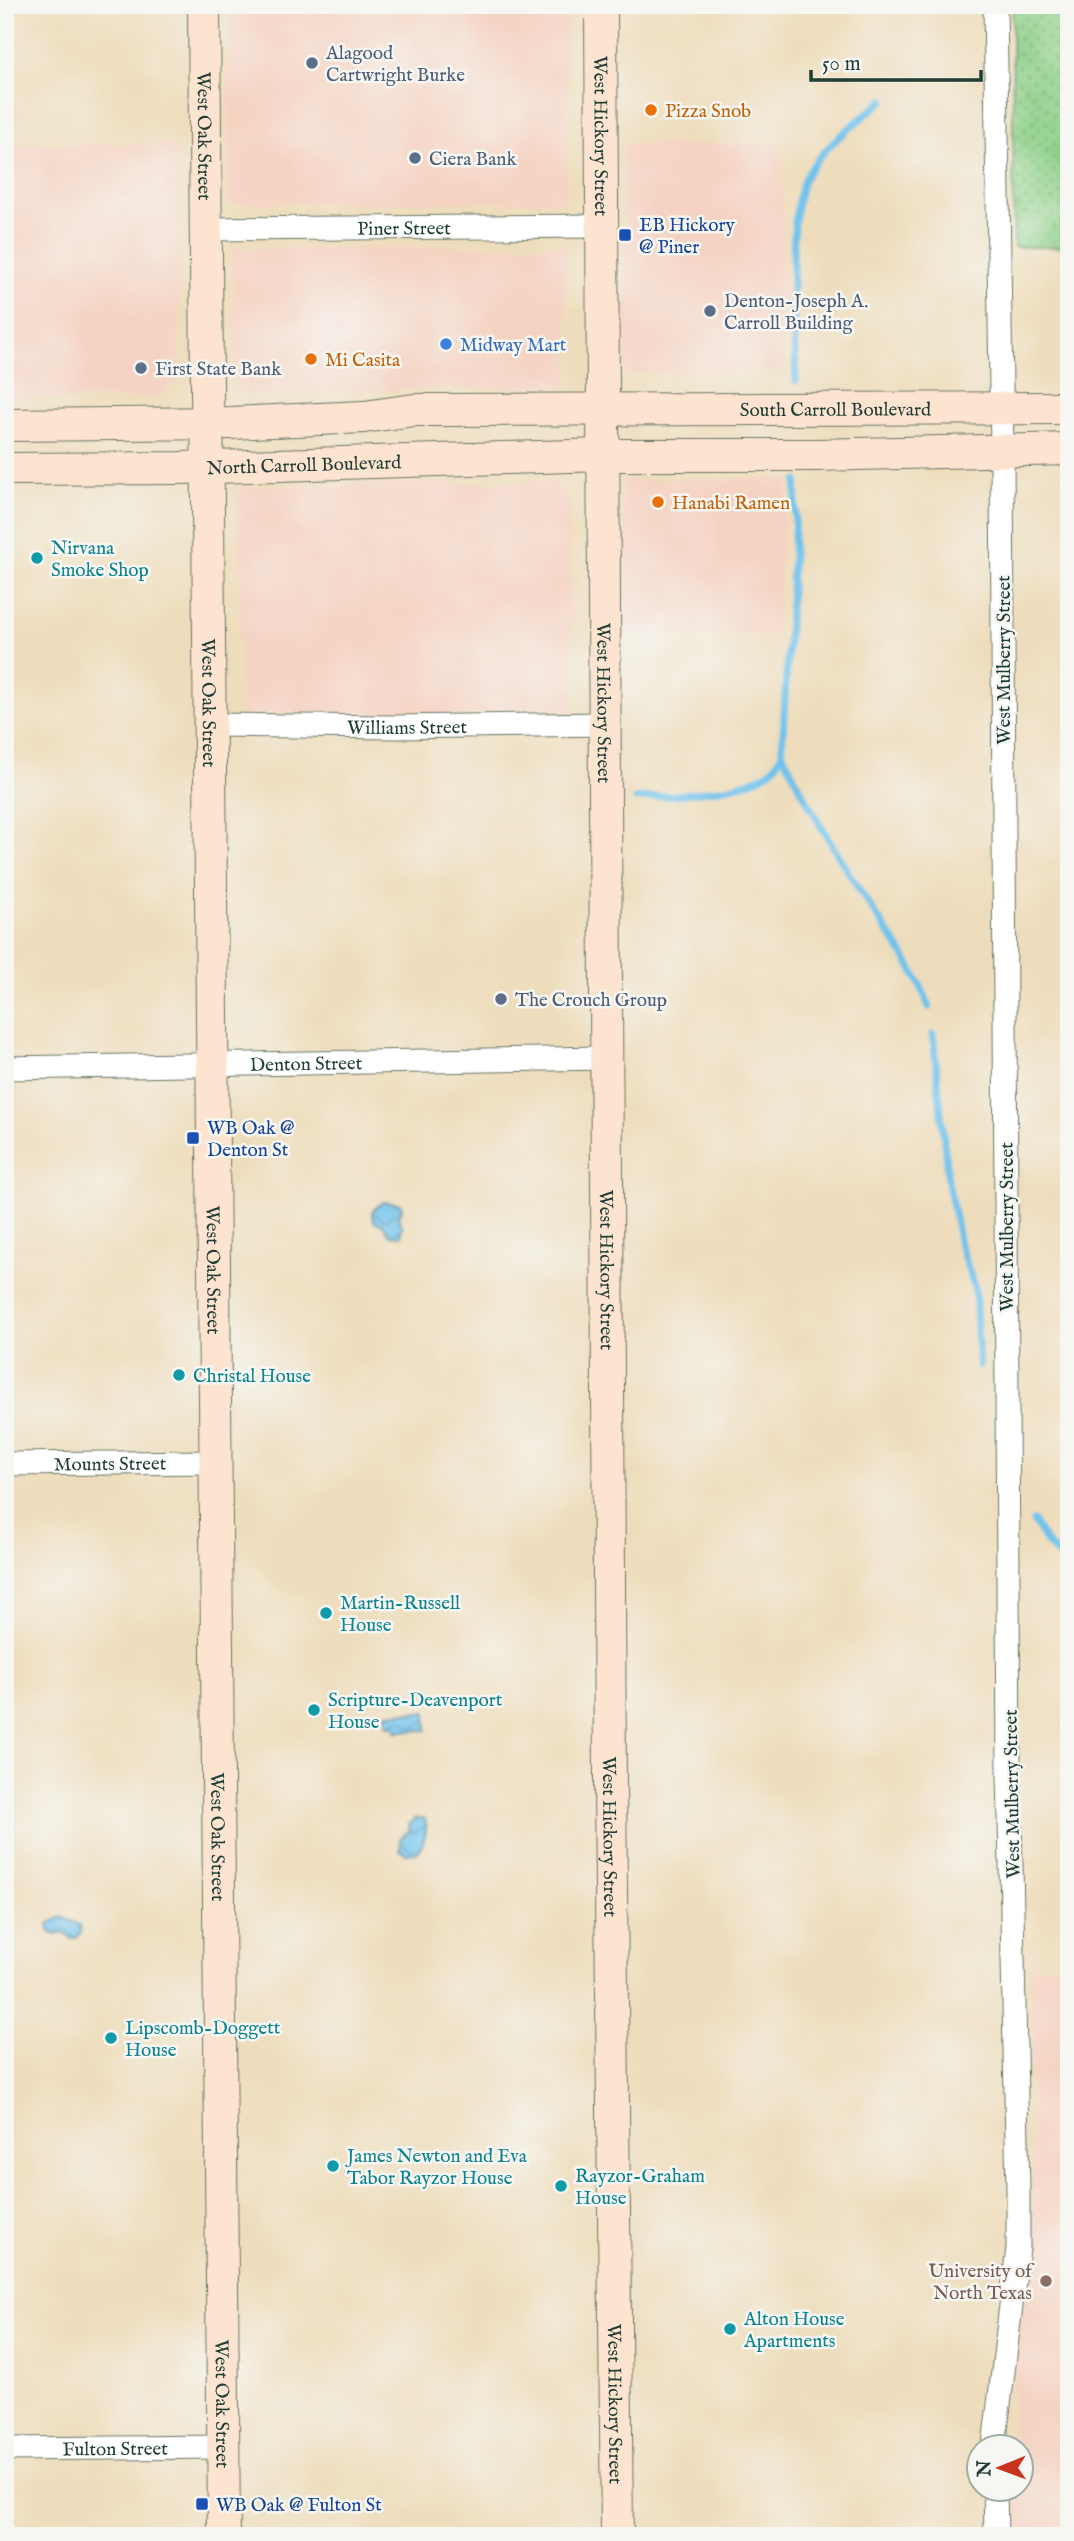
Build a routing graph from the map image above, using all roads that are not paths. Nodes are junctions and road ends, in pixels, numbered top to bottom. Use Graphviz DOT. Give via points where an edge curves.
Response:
graph roads {
  1 [pos="204,5"];
  2 [pos="601,5"];
  3 [pos="995,5"];
  4 [pos="602,226"];
  5 [pos="206,229"];
  6 [pos="1000,407"];
  7 [pos="602,408"];
  8 [pos="1069,408"];
  9 [pos="208,424"];
  10 [pos="5,425"];
  11 [pos="1002,449"];
  12 [pos="1069,449"];
  13 [pos="603,455"];
  14 [pos="208,467"];
  15 [pos="5,469"];
  16 [pos="605,724"];
  17 [pos="209,725"];
  18 [pos="607,1058"];
  19 [pos="211,1066"];
  20 [pos="5,1068"];
  21 [pos="215,1462"];
  22 [pos="5,1464"];
  23 [pos="997,2432"];
  24 [pos="223,2447"];
  25 [pos="5,2449"];
  26 [pos="995,2502"];
  27 [pos="224,2536"];
  28 [pos="617,2536"];
  29 [pos="996,2536"];
  1 -- 5 [label="main road, West Oak Street"];
  2 -- 4 [label="main road, West Hickory Street"];
  3 -- 6 [label="street, West Mulberry Street"];
  4 -- 5 [label="street, Piner Street"];
  4 -- 7 [label="main road, West Hickory Street"];
  5 -- 9 [label="main road, West Oak Street"];
  6 -- 7 [label="main road, South Carroll Boulevard"];
  6 -- 8 [label="main road, South Carroll Boulevard"];
  6 -- 11 [label="street, West Mulberry Street"];
  7 -- 9 [label="main road" via="414,410 364,417"];
  7 -- 13 [label="main road, West Hickory Street"];
  9 -- 10 [label="main road"];
  9 -- 14 [label="main road, West Oak Street"];
  11 -- 12 [label="main road"];
  11 -- 13 [label="main road"];
  11 -- 23 [label="street, West Mulberry Street" via="1009,1773 1018,2248"];
  13 -- 14 [label="main road, North Carroll Boulevard"];
  13 -- 16 [label="main road, West Hickory Street"];
  14 -- 15 [label="main road, North Carroll Boulevard"];
  14 -- 17 [label="main road, West Oak Street"];
  16 -- 17 [label="street, Williams Street"];
  16 -- 18 [label="main road, West Hickory Street"];
  17 -- 19 [label="main road, West Oak Street"];
  18 -- 19 [label="street, Denton Street"];
  18 -- 28 [label="main road, West Hickory Street"];
  19 -- 20 [label="street, Denton Street"];
  19 -- 21 [label="main road, West Oak Street"];
  21 -- 22 [label="street, Mounts Street"];
  21 -- 24 [label="main road, West Oak Street"];
  24 -- 25 [label="street, Fulton Street"];
  24 -- 27 [label="main road, West Oak Street"];
  26 -- 29 [label="street"];
}
